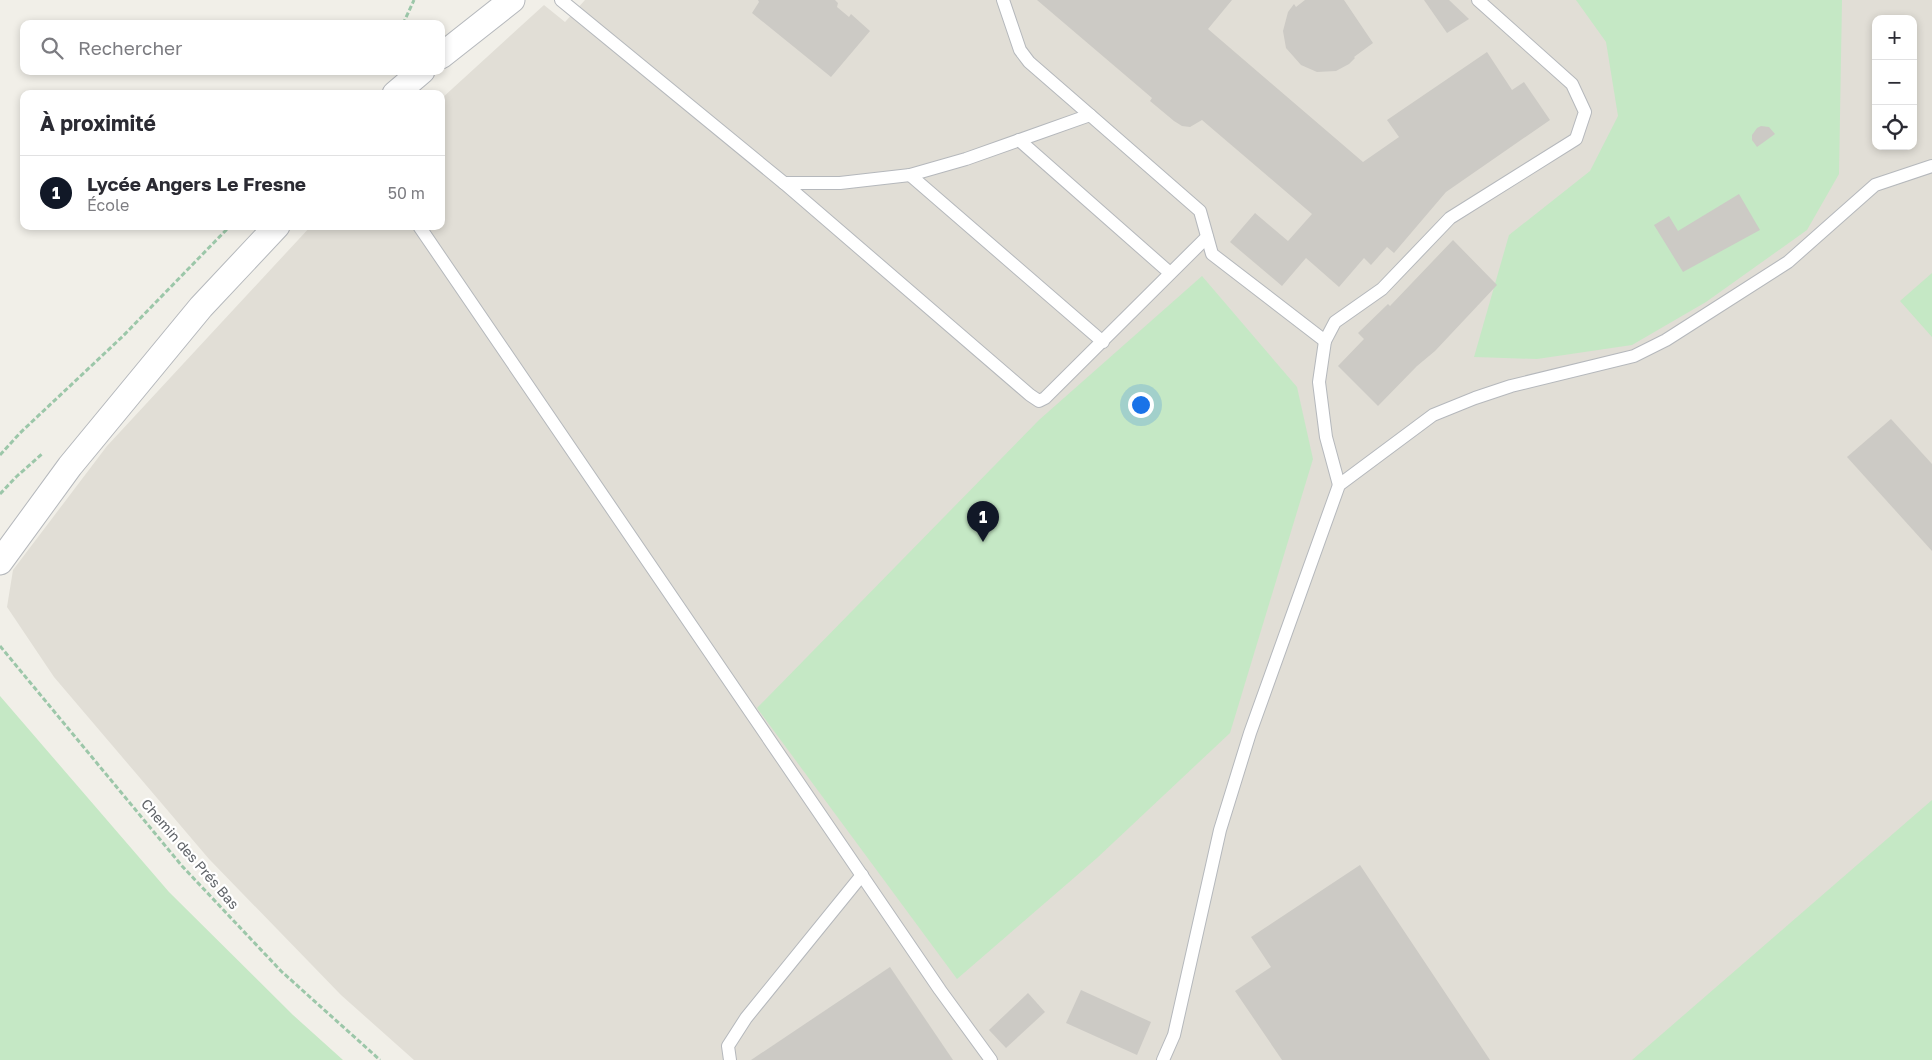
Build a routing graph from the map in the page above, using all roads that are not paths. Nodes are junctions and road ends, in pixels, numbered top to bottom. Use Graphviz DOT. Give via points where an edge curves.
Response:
graph roads {
  1 [pos="512,0"];
  2 [pos="561,0"];
  3 [pos="1003,0"];
  4 [pos="1478,0"];
  5 [pos="445,53"];
  6 [pos="417,75"];
  7 [pos="400,90"];
  8 [pos="1090,115"];
  9 [pos="1019,140"];
  10 [pos="1932,166"];
  11 [pos="910,175"];
  12 [pos="784,183"];
  13 [pos="273,230"];
  14 [pos="422,230"];
  15 [pos="1207,236"];
  16 [pos="1170,273"];
  17 [pos="1102,342"];
  18 [pos="1325,342"];
  19 [pos="1339,485"];
  20 [pos="0,562"];
  21 [pos="862,875"];
  22 [pos="730,1060"];
  23 [pos="991,1060"];
  24 [pos="1163,1060"];
  1 -- 5 [label="street"];
  2 -- 12 [label="lane"];
  3 -- 8 [label="lane" via="1020,50 1028,62"];
  4 -- 18 [label="lane" via="1572,84 1585,112 1576,139 1450,218 1382,289 1334,322"];
  6 -- 7 [label="street"];
  8 -- 9 [label="lane"];
  8 -- 15 [label="lane" via="1200,210"];
  9 -- 11 [label="lane"];
  9 -- 16 [label="lane"];
  10 -- 19 [label="lane" via="1875,185 1788,262 1666,340 1634,356 1511,386 1433,415"];
  11 -- 12 [label="lane" via="840,183"];
  11 -- 17 [label="lane"];
  12 -- 17 [label="lane" via="1039,401"];
  13 -- 20 [label="street" via="189,322 70,466"];
  14 -- 21 [label="lane"];
  15 -- 16 [label="lane"];
  15 -- 18 [label="lane" via="1212,254"];
  16 -- 17 [label="lane"];
  18 -- 19 [label="lane" via="1319,382 1326,437"];
  19 -- 24 [label="lane" via="1222,820 1174,1035"];
  21 -- 22 [label="lane" via="746,1018 728,1046"];
  21 -- 23 [label="lane"];
}
